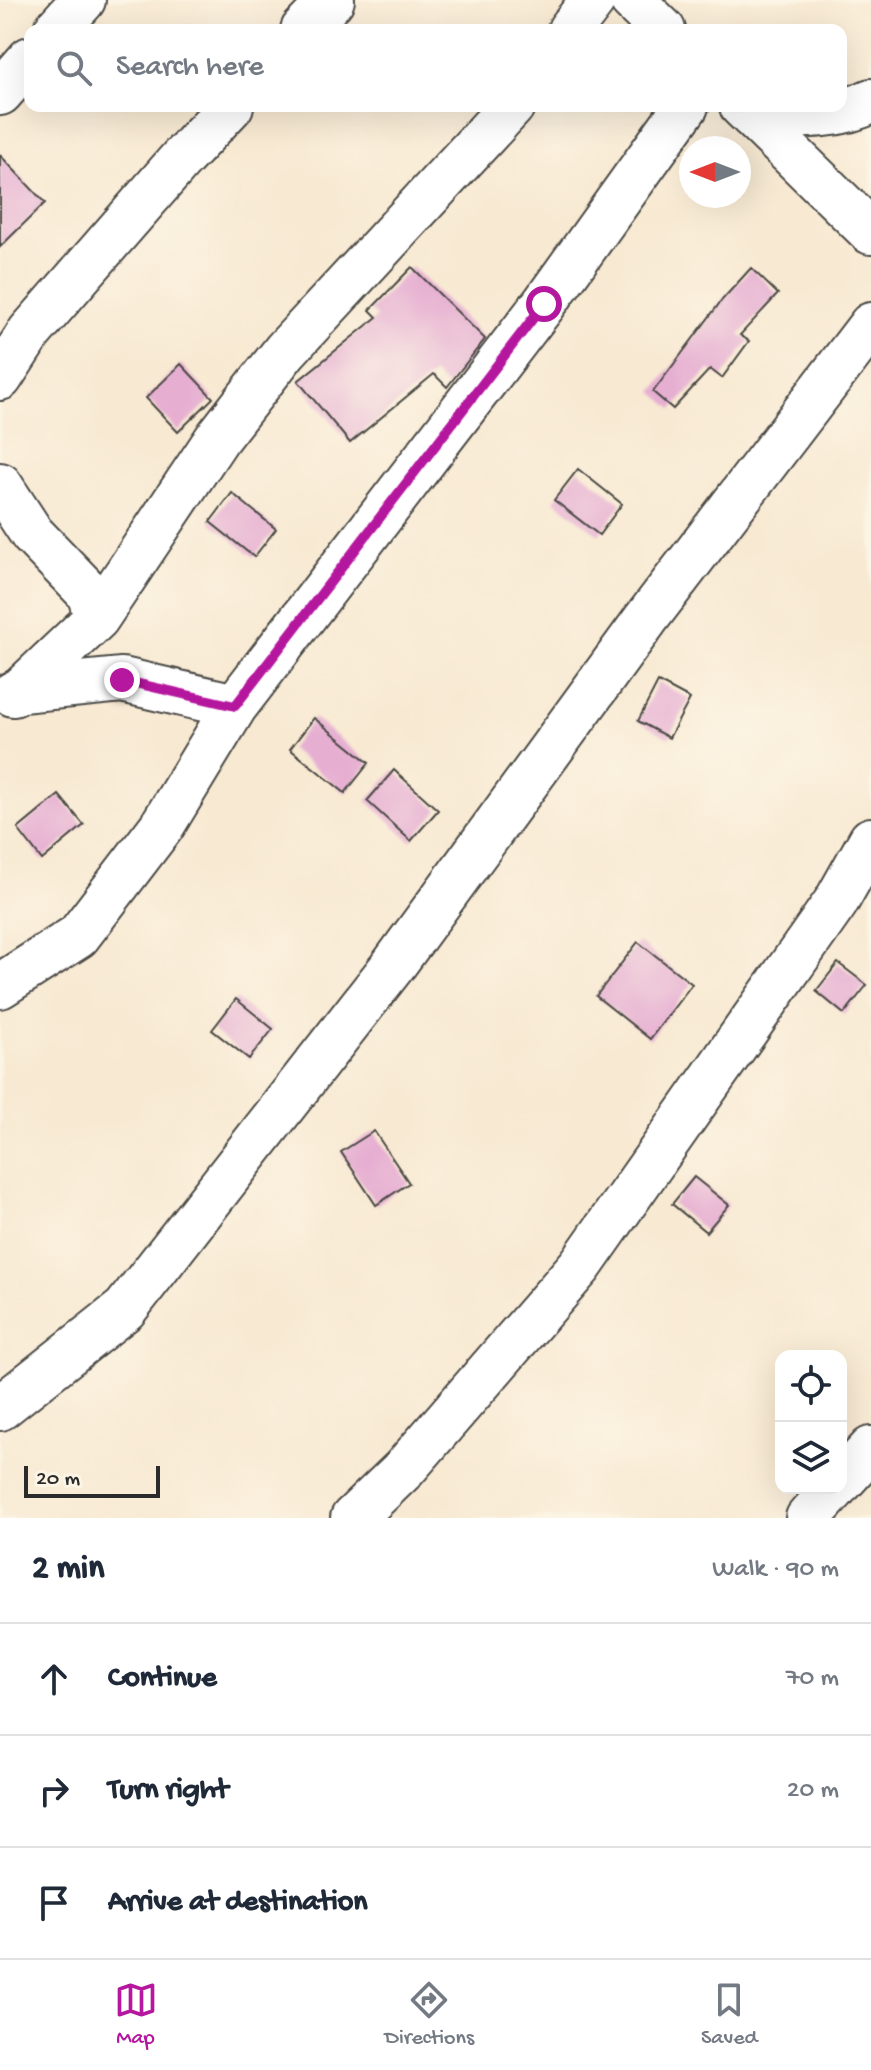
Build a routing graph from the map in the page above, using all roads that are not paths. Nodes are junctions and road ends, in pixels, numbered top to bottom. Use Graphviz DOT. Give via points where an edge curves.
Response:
graph roads {
  1 [pos="83,0"];
  2 [pos="332,0"];
  3 [pos="593,0"];
  4 [pos="632,0"];
  5 [pos="61,24"];
  6 [pos="309,24"];
  7 [pos="575,24"];
  8 [pos="657,24"];
  9 [pos="24,66"];
  10 [pos="0,93"];
  11 [pos="871,101"];
  12 [pos="847,110"];
  13 [pos="225,112"];
  14 [pos="506,112"];
  15 [pos="682,112"];
  16 [pos="748,112"];
  17 [pos="790,112"];
  18 [pos="837,112"];
  19 [pos="871,232"];
  20 [pos="871,325"];
  21 [pos="0,378"];
  22 [pos="0,485"];
  23 [pos="97,618"];
  24 [pos="11,695"];
  25 [pos="235,706"];
  26 [pos="871,840"];
  27 [pos="0,986"];
  28 [pos="0,1408"];
  29 [pos="871,1449"];
  30 [pos="847,1475"];
  31 [pos="830,1494"];
  32 [pos="353,1518"];
  33 [pos="808,1518"];
  1 -- 5 [label="street"];
  2 -- 6 [label="street"];
  3 -- 7 [label="street"];
  4 -- 8 [label="street"];
  9 -- 10 [label="street"];
  11 -- 12 [label="street"];
  13 -- 21 [label="street" via="30,332"];
  14 -- 23 [label="street" via="285,351 218,437"];
  15 -- 25 [label="street" via="544,304"];
  16 -- 19 [label="street"];
  17 -- 18 [label="street"];
  20 -- 28 [label="street" via="646,619 395,963 125,1309"];
  22 -- 23 [label="street" via="32,534 89,593"];
  23 -- 24 [label="street"];
  24 -- 25 [label="street" via="122,680"];
  25 -- 27 [label="street" via="162,826 78,936"];
  26 -- 32 [label="street" via="836,902 580,1266 404,1469"];
  29 -- 30 [label="street"];
  31 -- 33 [label="street"];
}
